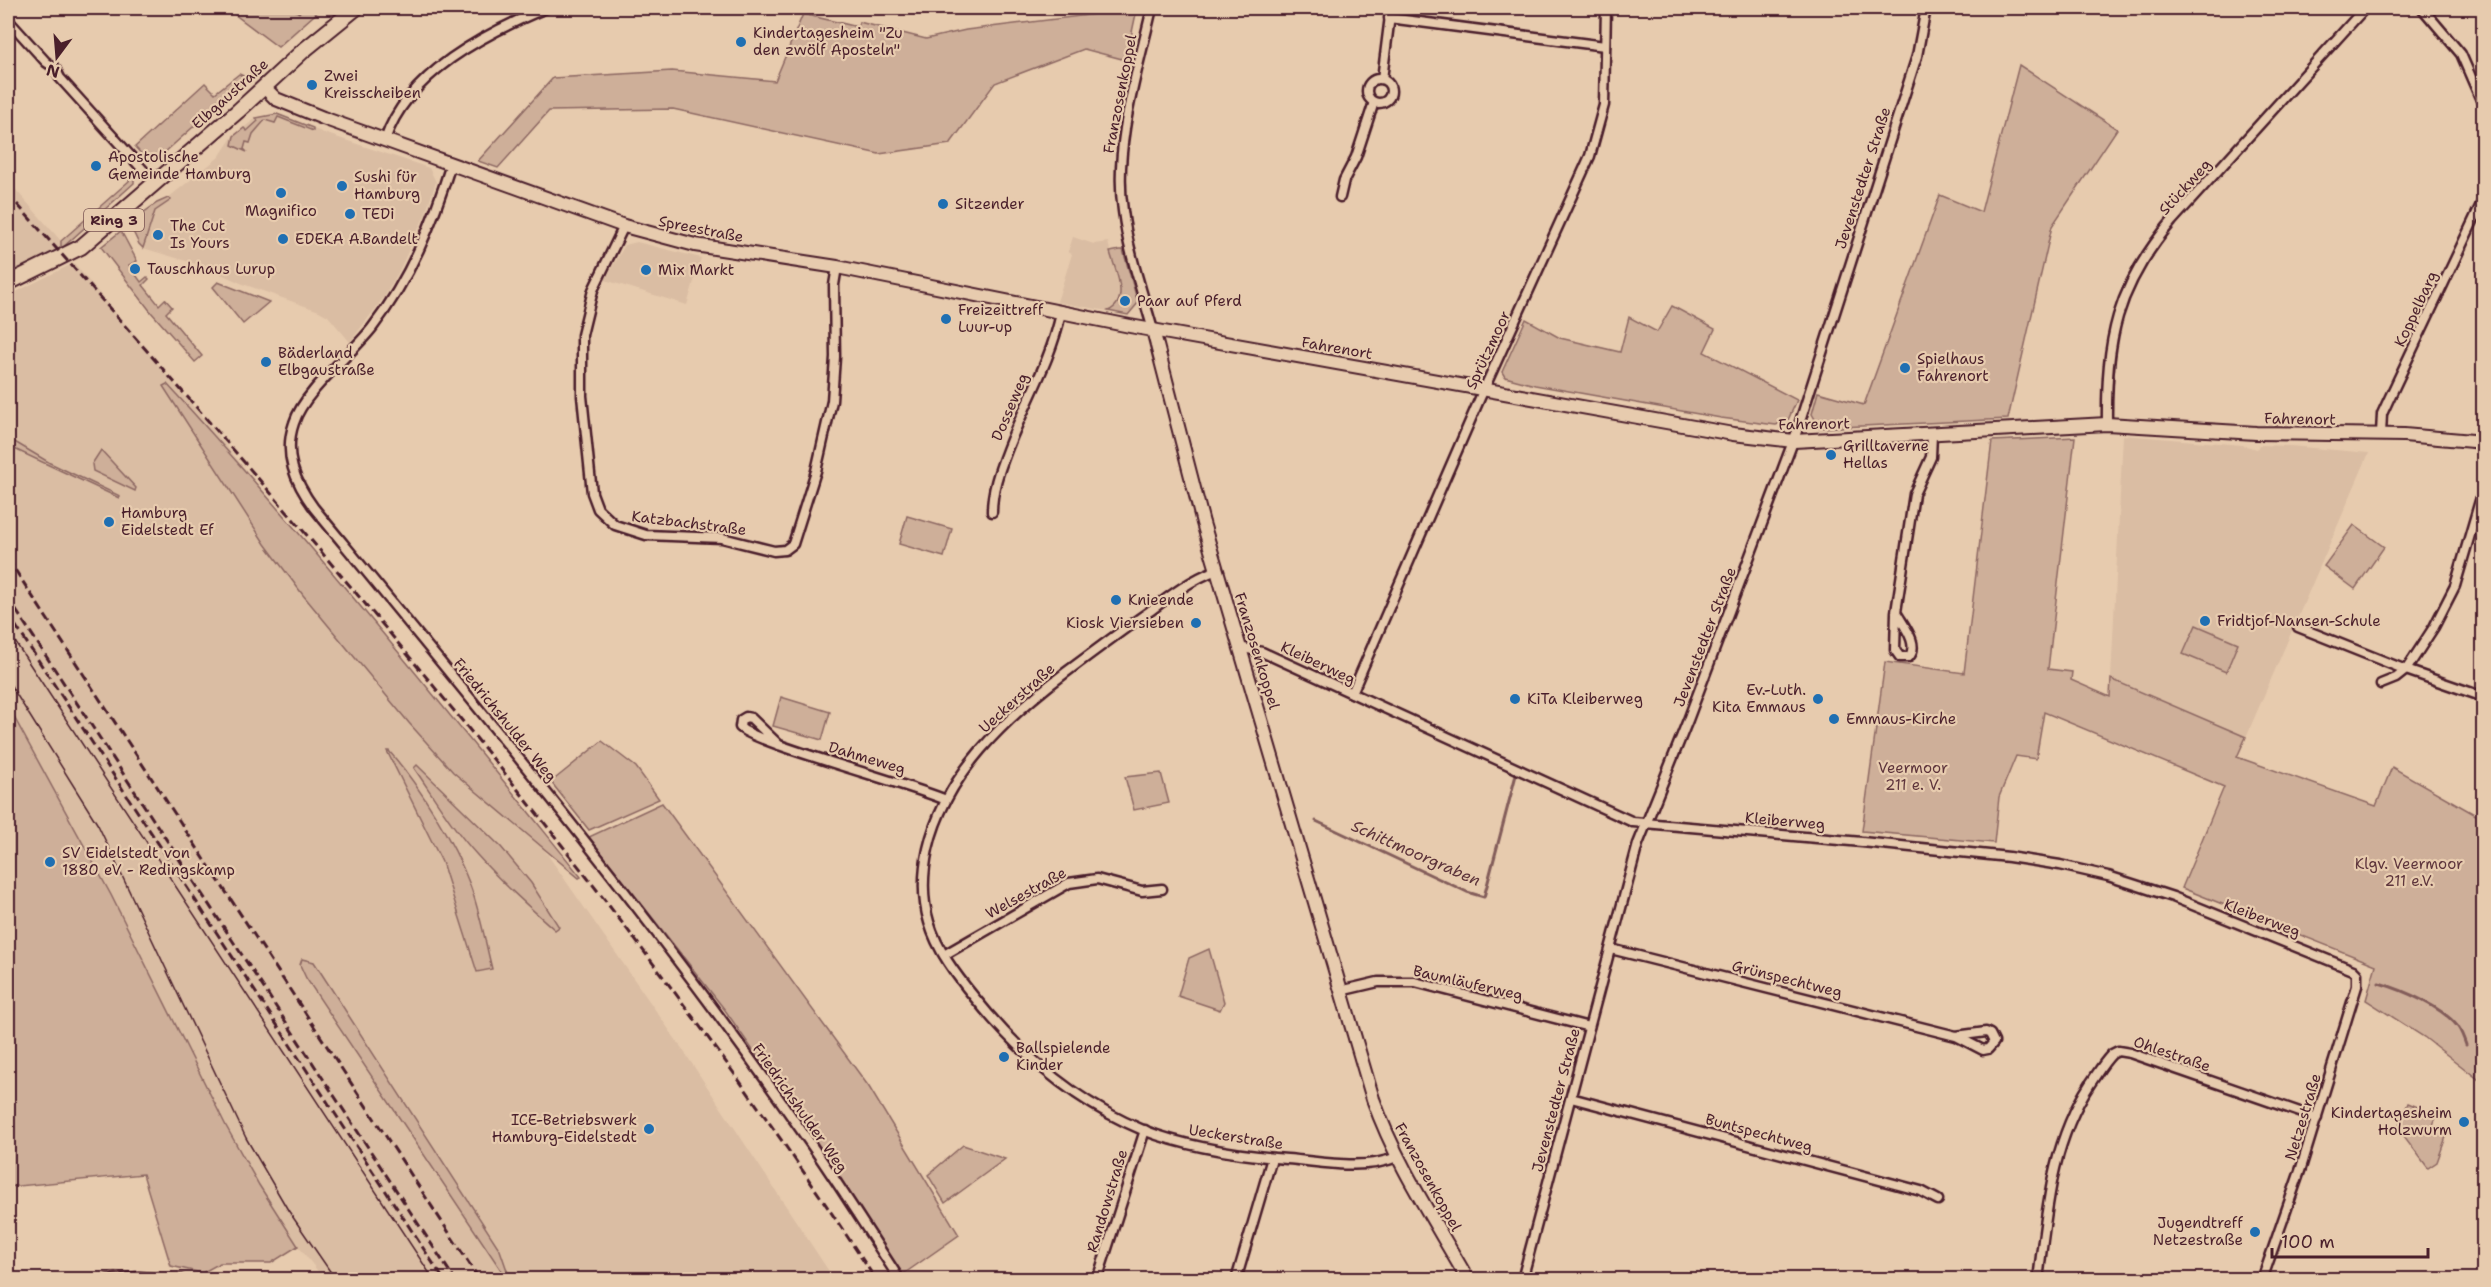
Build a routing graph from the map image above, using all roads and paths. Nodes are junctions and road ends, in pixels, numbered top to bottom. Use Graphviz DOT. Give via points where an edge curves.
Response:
graph roads {
  1 [pos="356,8"];
  2 [pos="546,8"];
  3 [pos="1152,8"];
  4 [pos="1391,8"];
  5 [pos="1606,8"];
  6 [pos="1926,8"];
  7 [pos="2365,8"];
  8 [pos="2422,8"];
  9 [pos="1389,18"];
  10 [pos="8,20"];
  11 [pos="1605,46"];
  12 [pos="1382,79"];
  13 [pos="264,87"];
  14 [pos="1374,102"];
  15 [pos="2484,107"];
  16 [pos="385,140"];
  17 [pos="451,164"];
  18 [pos="154,182"];
  19 [pos="1341,197"];
  20 [pos="2484,198"];
  21 [pos="624,226"];
  22 [pos="837,267"];
  23 [pos="8,284"];
  24 [pos="1060,313"];
  25 [pos="1153,330"];
  26 [pos="1485,390"];
  27 [pos="2107,424"];
  28 [pos="1932,434"];
  29 [pos="2381,434"];
  30 [pos="1794,441"];
  31 [pos="2484,442"];
  32 [pos="2484,487"];
  33 [pos="992,512"];
  34 [pos="1217,570"];
  35 [pos="1896,612"];
  36 [pos="2298,627"];
  37 [pos="1239,647"];
  38 [pos="2406,670"];
  39 [pos="2381,684"];
  40 [pos="1352,693"];
  41 [pos="2483,697"];
  42 [pos="779,745"];
  43 [pos="946,800"];
  44 [pos="1646,823"];
  45 [pos="1162,889"];
  46 [pos="1611,949"];
  47 [pos="944,955"];
  48 [pos="2347,966"];
  49 [pos="1340,991"];
  50 [pos="1589,1027"];
  51 [pos="1956,1036"];
  52 [pos="1571,1098"];
  53 [pos="2317,1118"];
  54 [pos="1145,1130"];
  55 [pos="1397,1157"];
  56 [pos="1272,1158"];
  57 [pos="1938,1200"];
  58 [pos="107,1280"];
  59 [pos="181,1280"];
  60 [pos="900,1280"];
  61 [pos="1097,1280"];
  62 [pos="1236,1280"];
  63 [pos="1468,1280"];
  64 [pos="1522,1280"];
  65 [pos="2038,1280"];
  66 [pos="2262,1280"];
  1 -- 13 [label="main road, Elbgaustraße / Ring 3"];
  2 -- 16 [label="street" via="480,38 440,67 392,121"];
  3 -- 25 [label="street, Franzosenkoppel" via="1127,121 1121,180 1129,243"];
  4 -- 9 [label="street"];
  5 -- 11 [label="street, Sprützmoor"];
  6 -- 30 [label="street, Jevenstedter Straße" via="1914,66"];
  7 -- 27 [label="street, Stückweg" via="2144,257 2126,291 2115,324 2107,379"];
  8 -- 15 [label="street" via="2461,54"];
  9 -- 11 [label="street"];
  9 -- 12 [label="street"];
  10 -- 18 [label="street"];
  11 -- 26 [label="street, Sprützmoor" via="1604,105 1590,156"];
  12 -- 14 [label="street" via="1373,80 1367,87"];
  12 -- 14 [label="street" via="1390,87 1390,96 1383,102"];
  13 -- 16 [label="street, Spreestraße" via="286,104"];
  13 -- 18 [label="main road, Elbgaustraße / Ring 3"];
  14 -- 19 [label="street"];
  16 -- 17 [label="street, Spreestraße"];
  17 -- 21 [label="street, Spreestraße"];
  17 -- 60 [label="street, Friedrichshulder Weg" via="421,245 393,299 364,338 300,409 290,441 293,472 314,508 576,829 711,1007 804,1134"];
  18 -- 23 [label="main road, Elbgaustraße / Ring 3" via="81,247"];
  20 -- 29 [label="street, Koppelbarg" via="2382,414"];
  21 -- 22 [label="street, Spreestraße" via="695,245"];
  21 -- 22 [label="street, Katzbachstraße" via="588,305 580,362 594,501 608,520 634,532 722,538 774,551 793,544 816,471 832,400"];
  22 -- 24 [label="street, Spreestraße"];
  24 -- 25 [label="street, Spreestraße"];
  24 -- 33 [label="street, Dosseweg" via="1054,339 999,472"];
  25 -- 26 [label="street, Fahrenort"];
  25 -- 34 [label="street, Franzosenkoppel"];
  26 -- 30 [label="street, Fahrenort"];
  26 -- 40 [label="street, Sprützmoor"];
  27 -- 28 [label="street, Fahrenort"];
  27 -- 29 [label="street, Fahrenort" via="2256,433"];
  28 -- 30 [label="street, Fahrenort"];
  28 -- 35 [label="street" via="1931,458 1914,494"];
  29 -- 31 [label="street, Fahrenort"];
  30 -- 44 [label="street, Jevenstedter Straße"];
  32 -- 38 [label="street" via="2455,586"];
  34 -- 37 [label="street, Franzosenkoppel"];
  34 -- 43 [label="street, Ueckerstraße" via="1181,588 1030,700 986,744"];
  35 -- 35 [label="street" via="1895,650 1904,658 1912,654 1914,644"];
  36 -- 38 [label="street"];
  37 -- 40 [label="street, Kleiberweg" via="1262,652"];
  37 -- 49 [label="street, Franzosenkoppel"];
  38 -- 39 [label="street"];
  38 -- 41 [label="street"];
  40 -- 44 [label="street, Kleiberweg" via="1633,822"];
  42 -- 43 [label="street, Dahmeweg"];
  43 -- 47 [label="street, Ueckerstraße" via="930,841 924,884 929,923"];
  44 -- 46 [label="street, Jevenstedter Straße"];
  44 -- 48 [label="street, Kleiberweg" via="2060,865 2173,897"];
  45 -- 47 [label="street, Welsestraße" via="1142,891 1097,879 1069,883"];
  46 -- 50 [label="street, Jevenstedter Straße"];
  46 -- 51 [label="street, Grünspechtweg"];
  47 -- 54 [label="street, Ueckerstraße" via="1018,1047 1091,1103"];
  48 -- 53 [label="street, Netzestraße" via="2357,974 2357,986"];
  49 -- 50 [label="street, Baumläuferweg" via="1378,982 1415,982"];
  49 -- 55 [label="street, Franzosenkoppel" via="1373,1099"];
  50 -- 52 [label="street, Jevenstedter Straße"];
  52 -- 57 [label="street, Buntspechtweg" via="1921,1191"];
  52 -- 64 [label="street, Jevenstedter Straße"];
  53 -- 65 [label="street, Ohlestraße" via="2124,1051 2112,1054 2078,1104 2061,1141"];
  53 -- 66 [label="street, Netzestraße"];
  54 -- 56 [label="street, Ueckerstraße" via="1207,1148"];
  54 -- 61 [label="street, Randowstraße"];
  55 -- 56 [label="street, Ueckerstraße" via="1369,1165"];
  55 -- 63 [label="street, Franzosenkoppel"];
  56 -- 62 [label="street"];
  58 -- 59 [label="street"];
}
